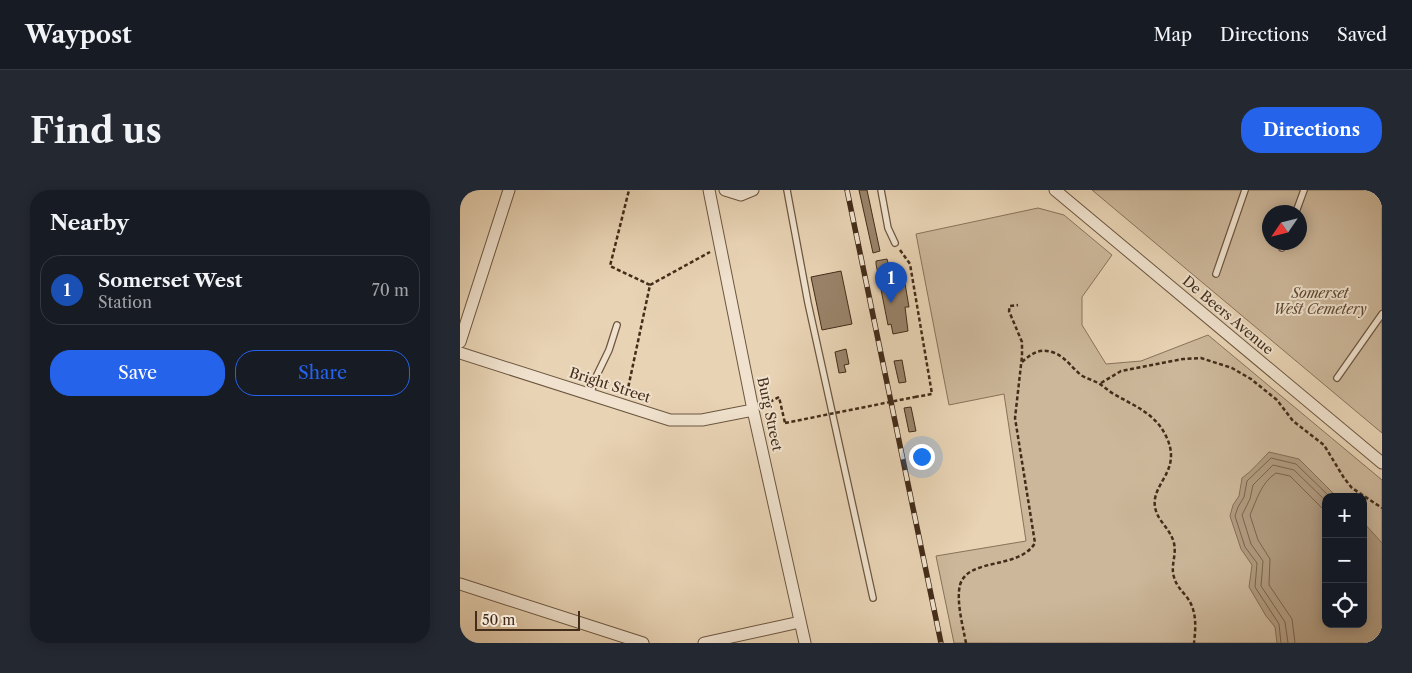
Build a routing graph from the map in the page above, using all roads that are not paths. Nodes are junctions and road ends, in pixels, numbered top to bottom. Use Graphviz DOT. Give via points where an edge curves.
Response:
graph roads {
  1 [pos="509,190"];
  2 [pos="709,190"];
  3 [pos="725,190"];
  4 [pos="753,190"];
  5 [pos="787,190"];
  6 [pos="881,190"];
  7 [pos="1055,190"];
  8 [pos="1245,190"];
  9 [pos="1304,190"];
  10 [pos="1299,205"];
  11 [pos="895,243"];
  12 [pos="1216,274"];
  13 [pos="1382,314"];
  14 [pos="617,325"];
  15 [pos="460,342"];
  16 [pos="460,353"];
  17 [pos="1337,378"];
  18 [pos="591,394"];
  19 [pos="753,410"];
  20 [pos="1382,463"];
  21 [pos="460,584"];
  22 [pos="873,598"];
  23 [pos="800,622"];
  24 [pos="643,643"];
  25 [pos="704,643"];
  26 [pos="805,643"];
  1 -- 15 [label="street"];
  2 -- 19 [label="street, Burg Street"];
  3 -- 4 [label="street" via="741,195"];
  5 -- 22 [label="lane" via="808,303"];
  6 -- 11 [label="lane" via="888,228"];
  7 -- 20 [label="street, De Beers Avenue"];
  8 -- 12 [label="lane"];
  9 -- 10 [label="lane"];
  13 -- 17 [label="lane"];
  14 -- 18 [label="lane"];
  16 -- 18 [label="street, Bright Street"];
  18 -- 19 [label="street, Bright Street" via="662,418 681,421"];
  19 -- 23 [label="street, Burg Street"];
  21 -- 24 [label="street"];
  23 -- 25 [label="street"];
  23 -- 26 [label="street, Burg Street"];
}
